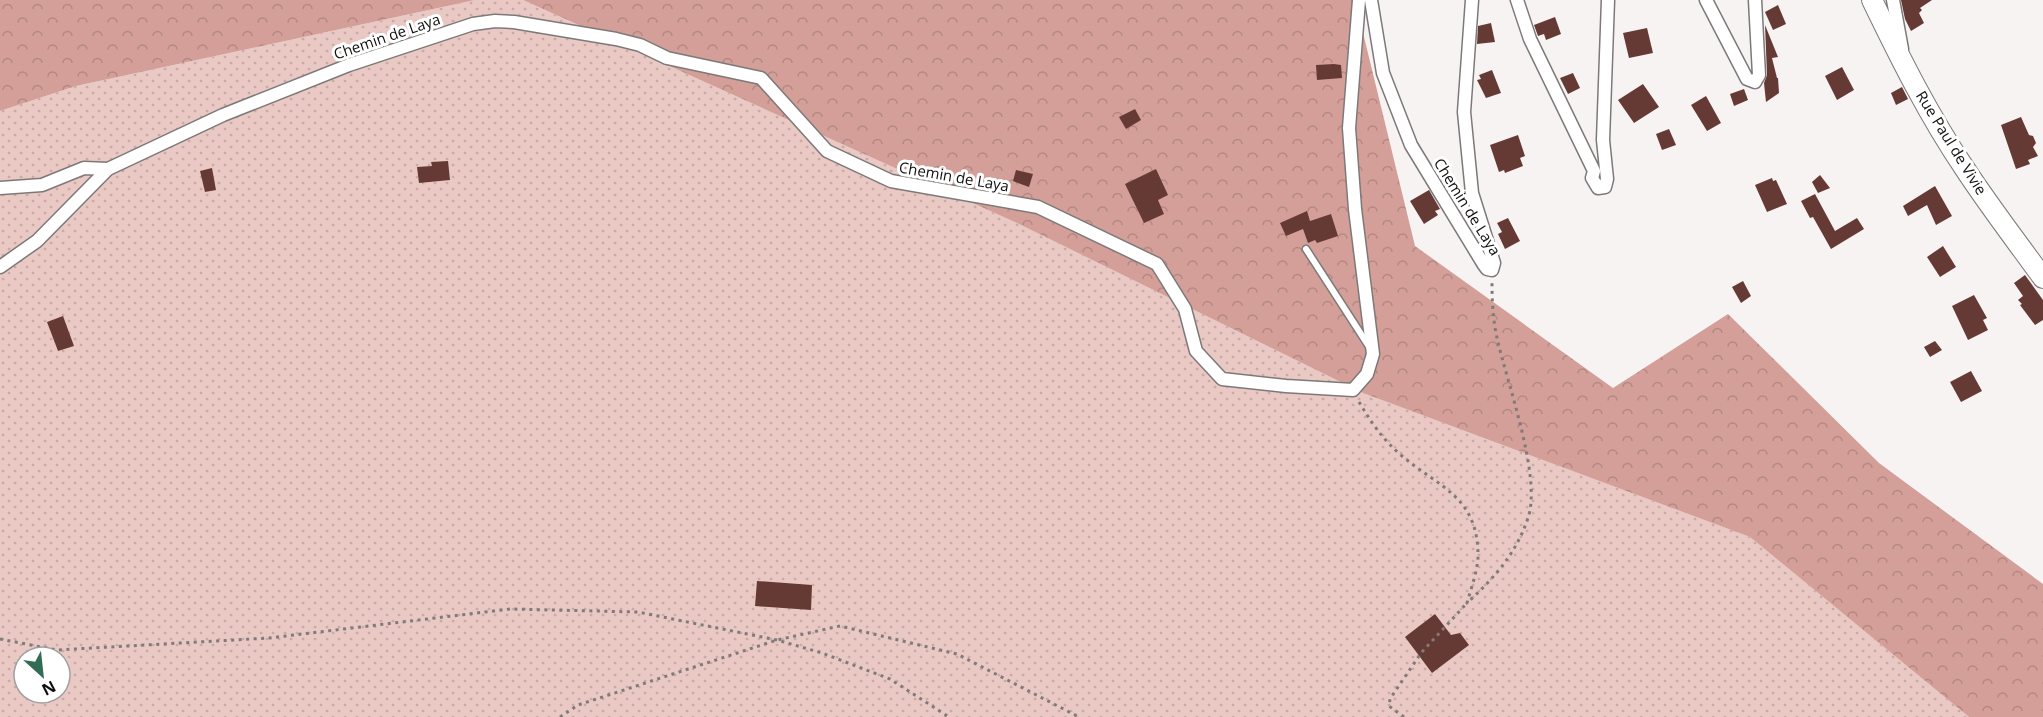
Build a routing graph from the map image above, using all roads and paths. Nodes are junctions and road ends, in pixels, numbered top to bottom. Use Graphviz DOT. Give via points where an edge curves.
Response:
graph roads {
  1 [pos="1359,0"];
  2 [pos="1371,0"];
  3 [pos="1472,0"];
  4 [pos="1517,0"];
  5 [pos="1608,0"];
  6 [pos="1706,0"];
  7 [pos="1755,0"];
  8 [pos="1872,0"];
  9 [pos="1893,0"];
  10 [pos="1906,70"];
  11 [pos="108,170"];
  12 [pos="0,188"];
  13 [pos="1306,249"];
  14 [pos="0,267"];
  15 [pos="1492,270"];
  16 [pos="2043,278"];
  17 [pos="1373,354"];
  18 [pos="1353,390"];
  19 [pos="1467,603"];
  20 [pos="0,639"];
  21 [pos="777,640"];
  22 [pos="560,717"];
  23 [pos="949,717"];
  24 [pos="1079,717"];
  25 [pos="1404,717"];
  1 -- 17 [label="street" via="1349,128"];
  2 -- 15 [label="street, Chemin de Laya" via="1383,73 1411,145 1484,265"];
  3 -- 15 [label="street, Chemin de Laya" via="1464,112 1472,192 1494,263"];
  4 -- 5 [label="street" via="1530,39 1599,188 1605,187 1607,179 1604,140"];
  6 -- 7 [label="street" via="1747,79 1755,82 1759,75"];
  8 -- 10 [label="main road, Rue Paul de Vivie"];
  9 -- 10 [label="street"];
  10 -- 16 [label="main road, Rue Paul de Vivie" via="1964,168"];
  11 -- 12 [label="street" via="84,168 42,185"];
  11 -- 14 [label="street" via="37,241"];
  11 -- 18 [label="street, Chemin de Laya" via="233,111 349,65 473,24 514,22 616,39 667,58 762,78 827,151 891,181 1038,207 1157,264 1185,309 1196,351 1222,379"];
  13 -- 17 [label="lane"];
  15 -- 19 [label="path" via="1494,319 1529,464 1531,498 1529,516 1511,553 1496,575"];
  17 -- 18 [label="street" via="1366,374"];
  18 -- 19 [label="path" via="1385,440 1415,467 1449,489 1469,515 1476,534 1478,559"];
  19 -- 25 [label="path" via="1421,653 1390,699 1389,706"];
  20 -- 21 [label="path" via="57,650 269,638 510,609 638,612"];
  21 -- 22 [label="path" via="579,705"];
  21 -- 23 [label="path" via="890,679"];
  21 -- 24 [label="path" via="840,626 957,654"];
}
